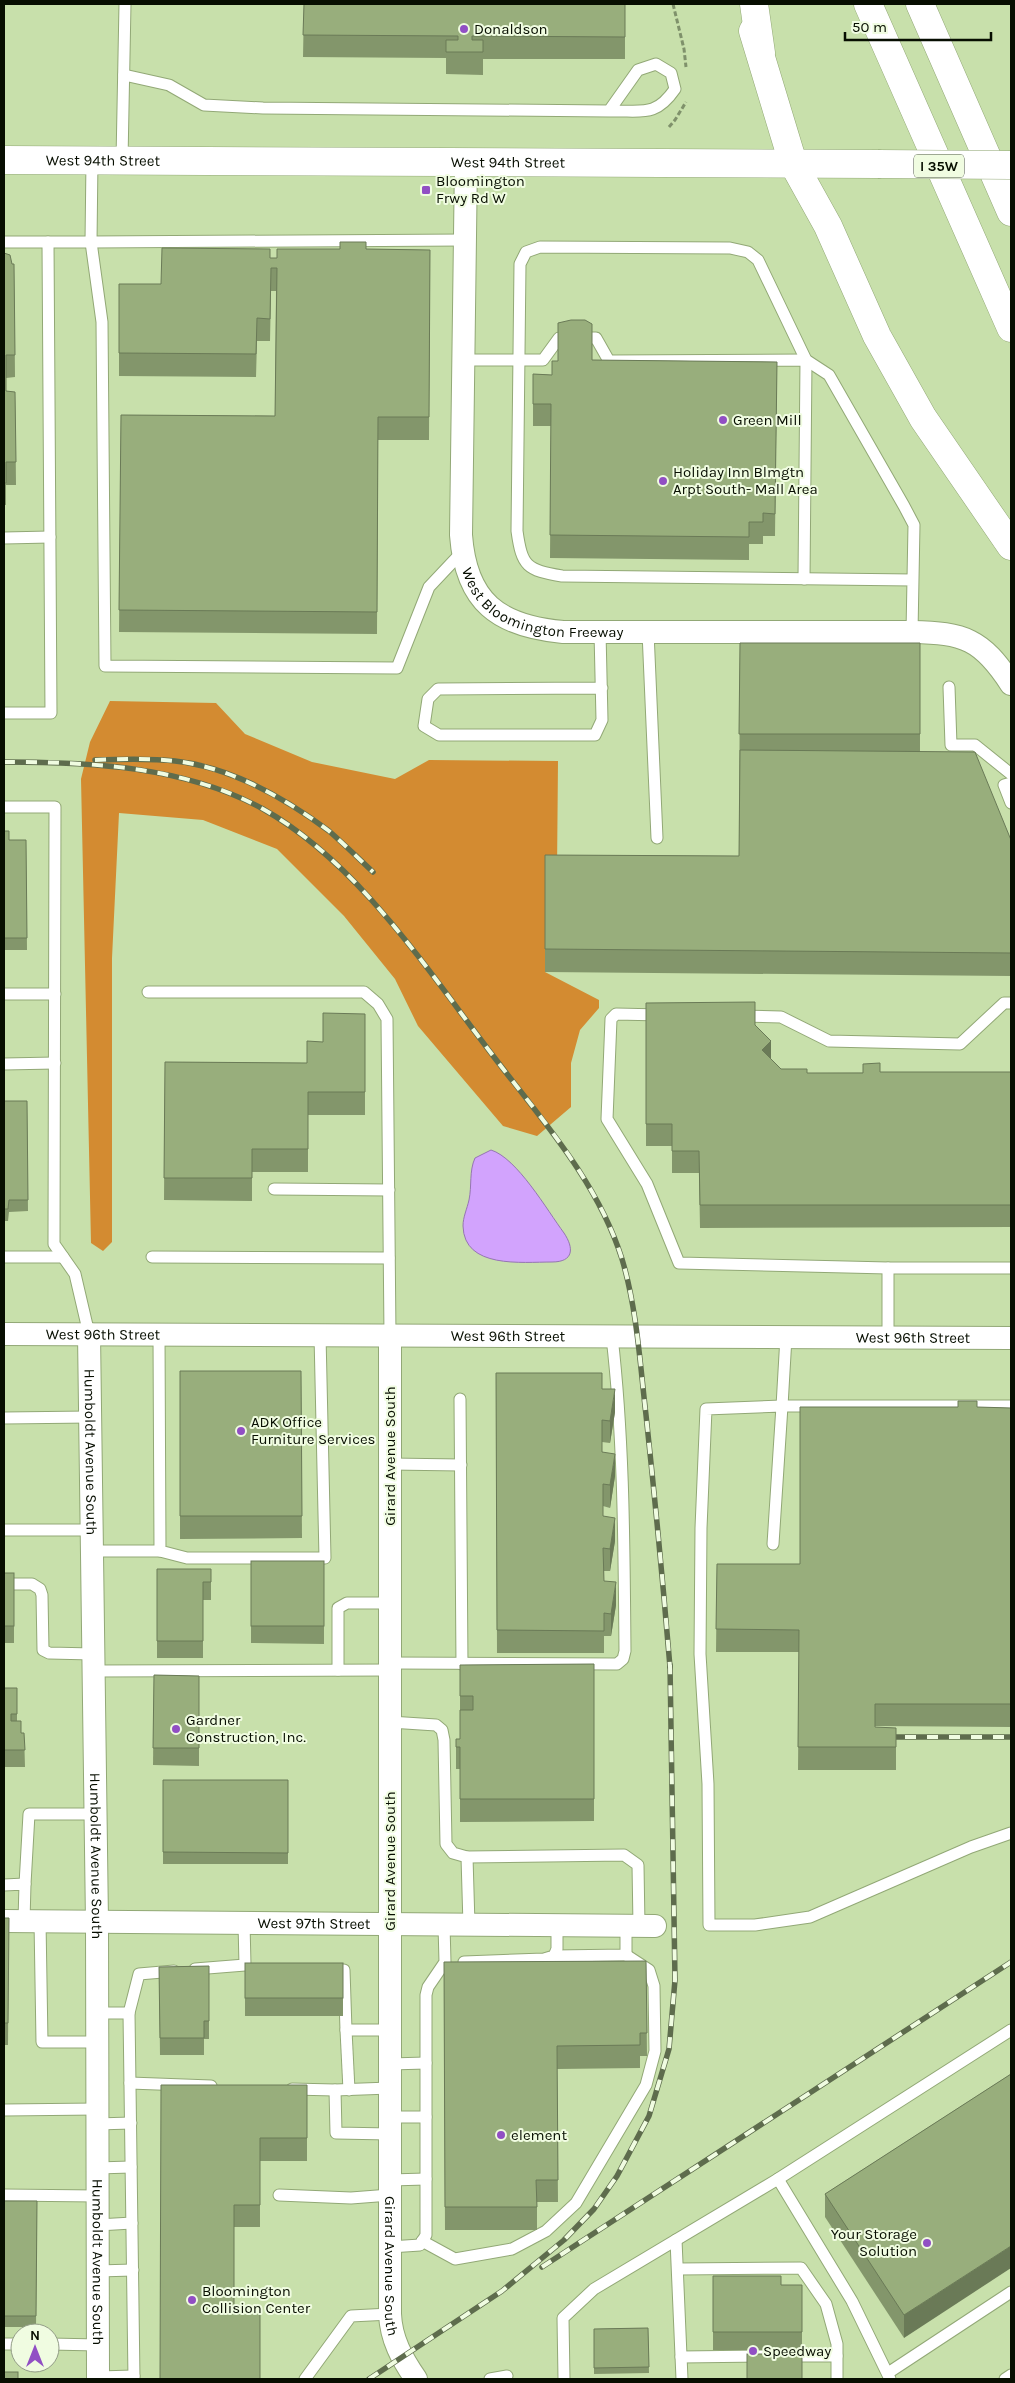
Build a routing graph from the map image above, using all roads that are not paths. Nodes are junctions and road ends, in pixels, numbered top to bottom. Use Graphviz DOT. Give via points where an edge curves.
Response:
graph roads {
  1 [pos="125,4"];
  2 [pos="743,4"];
  3 [pos="754,4"];
  4 [pos="868,4"];
  5 [pos="920,4"];
  6 [pos="761,53"];
  7 [pos="124,75"];
  8 [pos="609,111"];
  9 [pos="4,160"];
  10 [pos="92,160"];
  11 [pos="122,160"];
  12 [pos="466,161"];
  13 [pos="793,163"];
  14 [pos="1011,165"];
  15 [pos="1011,212"];
  16 [pos="465,240"];
  17 [pos="4,242"];
  18 [pos="48,242"];
  19 [pos="91,242"];
  20 [pos="1011,328"];
  21 [pos="464,360"];
  22 [pos="518,360"];
  23 [pos="543,360"];
  24 [pos="558,360"];
  25 [pos="592,360"];
  26 [pos="609,360"];
  27 [pos="806,360"];
  28 [pos="50,537"];
  29 [pos="4,538"];
  30 [pos="1011,546"];
  31 [pos="462,552"];
  32 [pos="804,579"];
  33 [pos="913,580"];
  34 [pos="600,632"];
  35 [pos="648,632"];
  36 [pos="912,632"];
  37 [pos="1011,684"];
  38 [pos="949,687"];
  39 [pos="602,688"];
  40 [pos="4,713"];
  41 [pos="1011,774"];
  42 [pos="1011,783"];
  43 [pos="1011,803"];
  44 [pos="4,807"];
  45 [pos="657,838"];
  46 [pos="148,992"];
  47 [pos="4,994"];
  48 [pos="55,994"];
  49 [pos="1011,1003"];
  50 [pos="674,1015"];
  51 [pos="723,1016"];
  52 [pos="55,1063"];
  53 [pos="4,1064"];
  54 [pos="274,1189"];
  55 [pos="389,1190"];
  56 [pos="4,1257"];
  57 [pos="64,1257"];
  58 [pos="152,1257"];
  59 [pos="389,1258"];
  60 [pos="888,1268"];
  61 [pos="1011,1268"];
  62 [pos="4,1334"];
  63 [pos="89,1334"];
  64 [pos="159,1334"];
  65 [pos="320,1335"];
  66 [pos="390,1336"];
  67 [pos="612,1336"];
  68 [pos="786,1338"];
  69 [pos="888,1338"];
  70 [pos="1011,1338"];
  71 [pos="460,1398"];
  72 [pos="782,1406"];
  73 [pos="1011,1406"];
  74 [pos="90,1417"];
  75 [pos="4,1418"];
  76 [pos="390,1464"];
  77 [pos="460,1465"];
  78 [pos="4,1530"];
  79 [pos="92,1540"];
  80 [pos="773,1544"];
  81 [pos="160,1551"];
  82 [pos="4,1584"];
  83 [pos="390,1603"];
  84 [pos="94,1662"];
  85 [pos="462,1664"];
  86 [pos="390,1667"];
  87 [pos="338,1670"];
  88 [pos="390,1722"];
  89 [pos="96,1814"];
  90 [pos="1011,1833"];
  91 [pos="467,1857"];
  92 [pos="25,1884"];
  93 [pos="4,1885"];
  94 [pos="23,1921"];
  95 [pos="97,1922"];
  96 [pos="244,1923"];
  97 [pos="390,1924"];
  98 [pos="444,1925"];
  99 [pos="469,1925"];
  100 [pos="557,1925"];
  101 [pos="640,1926"];
  102 [pos="626,1955"];
  103 [pos="554,1956"];
  104 [pos="445,1962"];
  105 [pos="315,1969"];
  106 [pos="97,2013"];
  107 [pos="129,2013"];
  108 [pos="346,2030"];
  109 [pos="390,2030"];
  110 [pos="1011,2030"];
  111 [pos="97,2042"];
  112 [pos="426,2063"];
  113 [pos="390,2064"];
  114 [pos="130,2083"];
  115 [pos="228,2086"];
  116 [pos="276,2088"];
  117 [pos="390,2088"];
  118 [pos="334,2090"];
  119 [pos="349,2090"];
  120 [pos="4,2110"];
  121 [pos="97,2116"];
  122 [pos="426,2117"];
  123 [pos="131,2123"];
  124 [pos="390,2125"];
  125 [pos="131,2167"];
  126 [pos="97,2168"];
  127 [pos="426,2179"];
  128 [pos="778,2179"];
  129 [pos="390,2188"];
  130 [pos="4,2195"];
  131 [pos="279,2195"];
  132 [pos="97,2196"];
  133 [pos="132,2223"];
  134 [pos="98,2226"];
  135 [pos="676,2240"];
  136 [pos="422,2241"];
  137 [pos="390,2247"];
  138 [pos="678,2269"];
  139 [pos="133,2270"];
  140 [pos="98,2271"];
  141 [pos="1011,2292"];
  142 [pos="390,2314"];
  143 [pos="60,2344"];
  144 [pos="98,2345"];
  145 [pos="837,2356"];
  146 [pos="682,2357"];
  147 [pos="1011,2375"];
  148 [pos="507,2376"];
  149 [pos="889,2376"];
  150 [pos="98,2378"];
  151 [pos="134,2378"];
  152 [pos="305,2379"];
  153 [pos="416,2379"];
  154 [pos="490,2379"];
  155 [pos="564,2379"];
  156 [pos="682,2379"];
  157 [pos="837,2379"];
  158 [pos="1005,2379"];
  1 -- 7 [label="lane"];
  2 -- 6 [label="main road"];
  3 -- 6 [label="main road"];
  4 -- 20 [label="main road, I 35W"];
  5 -- 15 [label="main road, I 35W"];
  6 -- 13 [label="main road"];
  7 -- 8 [label="lane" via="169,85 204,105"];
  7 -- 11 [label="lane"];
  8 -- 8 [label="lane" via="654,110 665,104 676,89 671,73 656,64 638,70"];
  9 -- 10 [label="main road, West 94th Street"];
  10 -- 11 [label="main road, West 94th Street"];
  10 -- 19 [label="lane"];
  11 -- 12 [label="main road, West 94th Street"];
  12 -- 13 [label="main road, West 94th Street"];
  12 -- 16 [label="street, West Bloomington Freeway"];
  13 -- 14 [label="main road, West 94th Street, bridge"];
  13 -- 30 [label="main road" via="828,226 877,336 923,418"];
  16 -- 19 [label="lane"];
  16 -- 21 [label="street, West Bloomington Freeway"];
  17 -- 18 [label="lane"];
  18 -- 19 [label="lane"];
  18 -- 28 [label="lane"];
  19 -- 31 [label="lane" via="102,322 105,666 397,668 429,587"];
  21 -- 22 [label="lane"];
  21 -- 31 [label="street, West Bloomington Freeway"];
  22 -- 23 [label="lane"];
  22 -- 27 [label="lane" via="520,264 526,252 540,246 730,248 748,252 758,260"];
  22 -- 32 [label="lane" via="517,531 520,554 534,571 562,576"];
  23 -- 24 [label="lane"];
  23 -- 26 [label="lane" via="559,338 596,338"];
  25 -- 26 [label="lane"];
  26 -- 27 [label="lane"];
  27 -- 32 [label="lane"];
  27 -- 33 [label="lane" via="829,375 914,526"];
  28 -- 29 [label="lane"];
  28 -- 40 [label="lane" via="51,713"];
  31 -- 34 [label="street, West Bloomington Freeway" via="468,577 476,592 501,616 540,630"];
  32 -- 33 [label="lane"];
  33 -- 36 [label="lane"];
  34 -- 35 [label="street, West Bloomington Freeway"];
  34 -- 39 [label="lane"];
  35 -- 36 [label="street, West Bloomington Freeway"];
  35 -- 45 [label="lane"];
  36 -- 37 [label="street, West Bloomington Freeway" via="951,634 970,640 984,649"];
  38 -- 41 [label="lane" via="951,745 975,745"];
  39 -- 39 [label="lane" via="602,720 595,735 440,735 424,726 428,699 438,688"];
  42 -- 43 [label="lane" via="1004,785"];
  44 -- 48 [label="lane" via="55,807"];
  46 -- 55 [label="lane" via="364,992 378,1004 387,1019"];
  47 -- 48 [label="lane"];
  48 -- 52 [label="lane"];
  49 -- 51 [label="lane" via="1004,1003 960,1044 829,1041 781,1017"];
  50 -- 60 [label="lane" via="616,1014 611,1019 607,1119 646,1184 679,1263"];
  52 -- 53 [label="lane"];
  52 -- 57 [label="lane" via="54,1244"];
  54 -- 55 [label="lane"];
  55 -- 59 [label="lane"];
  56 -- 57 [label="lane"];
  57 -- 63 [label="lane" via="76,1274"];
  58 -- 59 [label="lane"];
  59 -- 66 [label="lane"];
  60 -- 61 [label="lane"];
  60 -- 69 [label="lane"];
  62 -- 63 [label="street, West 96th Street"];
  63 -- 64 [label="street, West 96th Street"];
  63 -- 74 [label="street, Humboldt Avenue South"];
  64 -- 65 [label="street, West 96th Street"];
  64 -- 81 [label="lane"];
  65 -- 66 [label="street, West 96th Street"];
  65 -- 81 [label="lane" via="325,1558 187,1558"];
  66 -- 67 [label="street, West 96th Street"];
  66 -- 76 [label="street, Girard Avenue South"];
  67 -- 68 [label="street, West 96th Street"];
  67 -- 85 [label="lane" via="619,1398 624,1502 623,1659 618,1664"];
  68 -- 69 [label="street, West 96th Street"];
  68 -- 72 [label="lane"];
  69 -- 70 [label="street, West 96th Street"];
  71 -- 77 [label="lane"];
  72 -- 73 [label="lane"];
  72 -- 80 [label="lane"];
  72 -- 90 [label="lane" via="706,1409 700,1654 708,1784 709,1925 755,1925 810,1917 971,1847"];
  74 -- 75 [label="lane"];
  74 -- 79 [label="street, Humboldt Avenue South"];
  76 -- 77 [label="lane"];
  76 -- 83 [label="street, Girard Avenue South"];
  77 -- 85 [label="lane"];
  78 -- 79 [label="lane"];
  79 -- 81 [label="lane"];
  79 -- 84 [label="street, Humboldt Avenue South"];
  82 -- 84 [label="lane" via="32,1584 40,1588 43,1650"];
  83 -- 86 [label="street, Girard Avenue South"];
  83 -- 87 [label="lane" via="347,1603 338,1608"];
  84 -- 87 [label="lane"];
  84 -- 89 [label="street, Humboldt Avenue South"];
  85 -- 86 [label="lane"];
  86 -- 87 [label="lane"];
  86 -- 88 [label="street, Girard Avenue South"];
  88 -- 91 [label="lane" via="436,1725 442,1730 446,1844 453,1853"];
  88 -- 97 [label="street, Girard Avenue South"];
  89 -- 92 [label="lane" via="29,1814"];
  89 -- 95 [label="street, Humboldt Avenue South"];
  91 -- 99 [label="lane"];
  91 -- 101 [label="lane" via="624,1855 638,1865"];
  92 -- 93 [label="lane"];
  92 -- 94 [label="lane"];
  94 -- 95 [label="street, West 97th Street"];
  94 -- 111 [label="lane" via="42,2042"];
  95 -- 96 [label="street, West 97th Street"];
  95 -- 106 [label="street, Humboldt Avenue South"];
  96 -- 97 [label="street, West 97th Street"];
  96 -- 107 [label="lane" via="250,1965 140,1974"];
  97 -- 98 [label="street, West 97th Street"];
  97 -- 109 [label="street, Girard Avenue South"];
  98 -- 99 [label="street, West 97th Street"];
  98 -- 104 [label="lane"];
  99 -- 100 [label="street, West 97th Street"];
  100 -- 101 [label="street, West 97th Street"];
  100 -- 103 [label="lane"];
  101 -- 102 [label="lane"];
  102 -- 103 [label="lane"];
  102 -- 136 [label="lane" via="649,1970 654,1986 655,2051 646,2085 576,2203 546,2231 512,2249 455,2259"];
  103 -- 104 [label="lane" via="544,1960"];
  104 -- 112 [label="lane" via="426,1995"];
  105 -- 108 [label="lane" via="344,1970"];
  106 -- 107 [label="lane"];
  106 -- 111 [label="street, Humboldt Avenue South"];
  107 -- 114 [label="lane"];
  108 -- 109 [label="lane"];
  108 -- 119 [label="lane"];
  109 -- 113 [label="street, Girard Avenue South"];
  110 -- 128 [label="lane"];
  111 -- 121 [label="street, Humboldt Avenue South"];
  112 -- 113 [label="lane"];
  112 -- 122 [label="lane"];
  113 -- 117 [label="street, Girard Avenue South"];
  114 -- 115 [label="lane"];
  114 -- 123 [label="lane"];
  116 -- 118 [label="lane"];
  117 -- 119 [label="lane"];
  117 -- 124 [label="street, Girard Avenue South"];
  118 -- 119 [label="lane"];
  118 -- 124 [label="lane" via="336,2133"];
  120 -- 121 [label="lane"];
  121 -- 123 [label="lane"];
  121 -- 126 [label="street, Humboldt Avenue South"];
  122 -- 124 [label="lane"];
  122 -- 127 [label="lane"];
  123 -- 125 [label="lane"];
  124 -- 129 [label="street, Girard Avenue South"];
  125 -- 126 [label="lane"];
  125 -- 133 [label="lane"];
  126 -- 132 [label="street, Humboldt Avenue South"];
  127 -- 129 [label="lane"];
  127 -- 136 [label="lane" via="426,2234"];
  128 -- 135 [label="lane"];
  128 -- 149 [label="lane" via="852,2301"];
  129 -- 131 [label="lane" via="351,2198"];
  129 -- 137 [label="street, Girard Avenue South"];
  130 -- 132 [label="lane"];
  132 -- 134 [label="street, Humboldt Avenue South"];
  133 -- 134 [label="lane"];
  133 -- 139 [label="lane"];
  134 -- 140 [label="street, Humboldt Avenue South"];
  135 -- 138 [label="lane"];
  135 -- 155 [label="lane" via="594,2289 563,2318"];
  136 -- 137 [label="lane" via="420,2245"];
  137 -- 142 [label="street, Girard Avenue South"];
  138 -- 145 [label="lane" via="801,2268 826,2304"];
  138 -- 146 [label="lane"];
  139 -- 140 [label="lane"];
  139 -- 151 [label="lane"];
  140 -- 144 [label="street, Humboldt Avenue South"];
  141 -- 149 [label="lane"];
  142 -- 152 [label="lane" via="351,2316"];
  142 -- 153 [label="street, Girard Avenue South" via="395,2341"];
  143 -- 144 [label="lane"];
  144 -- 150 [label="street, Humboldt Avenue South"];
  145 -- 146 [label="lane"];
  145 -- 157 [label="lane"];
  146 -- 156 [label="lane"];
  147 -- 158 [label="lane"];
  148 -- 154 [label="lane"];
  150 -- 151 [label="lane"];
}
